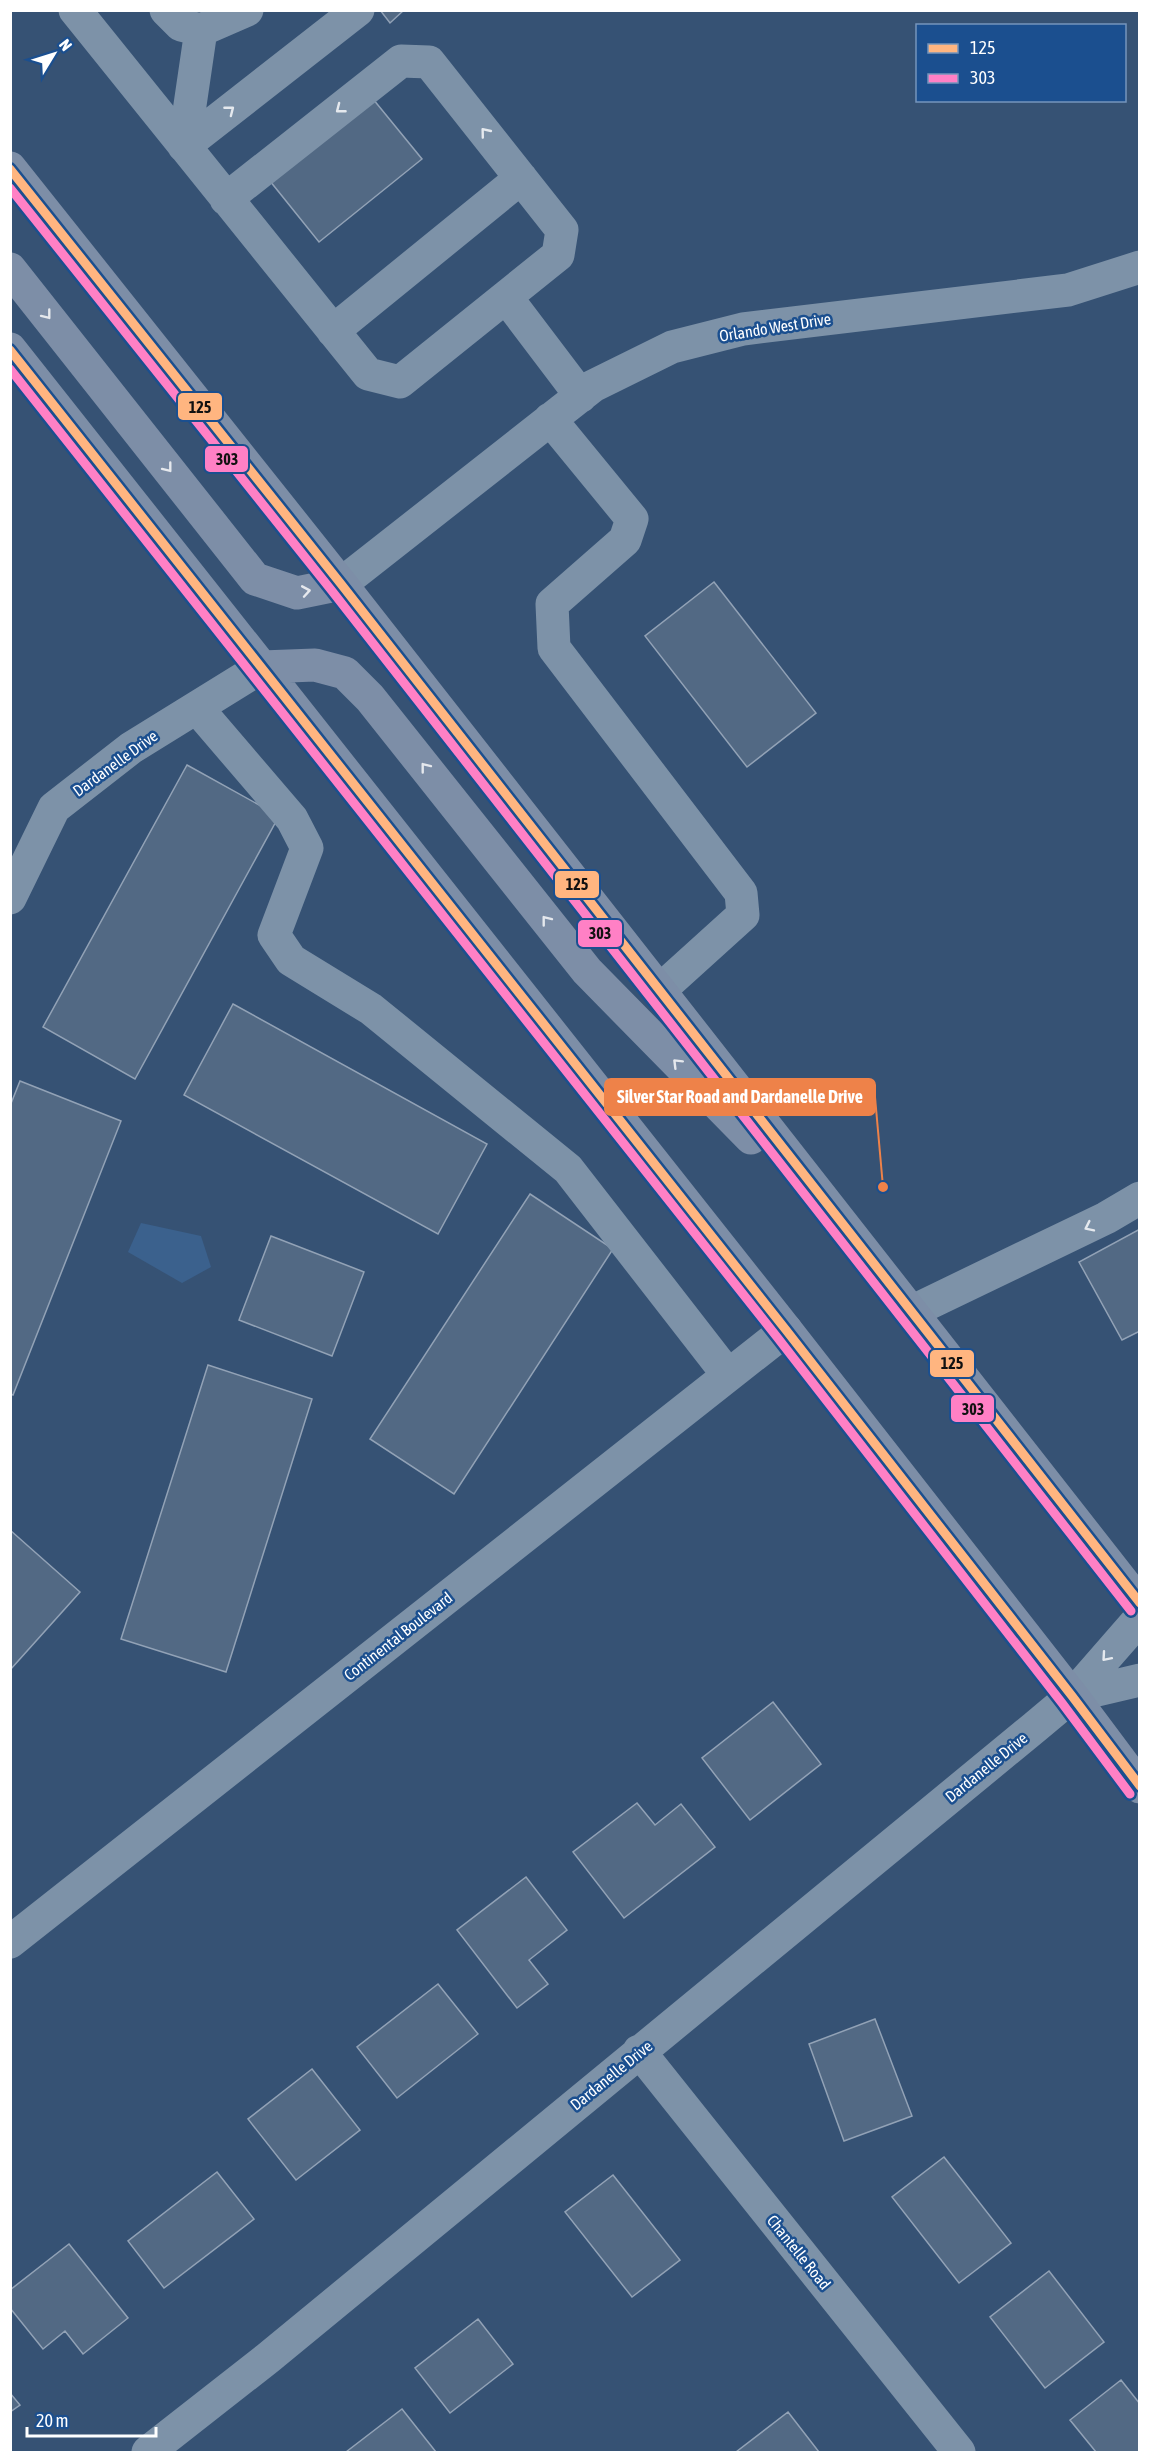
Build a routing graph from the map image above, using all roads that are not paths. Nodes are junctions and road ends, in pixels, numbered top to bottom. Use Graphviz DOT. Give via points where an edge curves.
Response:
graph roads {
  1 [pos="75,10"];
  2 [pos="166,10"];
  3 [pos="246,10"];
  4 [pos="358,10"];
  5 [pos="201,30"];
  6 [pos="184,146"];
  7 [pos="10,168"];
  8 [pos="521,178"];
  9 [pos="226,199"];
  10 [pos="1140,267"];
  11 [pos="10,269"];
  12 [pos="506,297"];
  13 [pos="333,331"];
  14 [pos="10,349"];
  15 [pos="581,396"];
  16 [pos="549,419"];
  17 [pos="341,584"];
  18 [pos="262,667"];
  19 [pos="197,708"];
  20 [pos="10,898"];
  21 [pos="659,991"];
  22 [pos="1140,1198"];
  23 [pos="866,1255"];
  24 [pos="911,1312"];
  25 [pos="786,1330"];
  26 [pos="728,1375"];
  27 [pos="1140,1604"];
  28 [pos="1140,1618"];
  29 [pos="1140,1680"];
  30 [pos="1072,1696"];
  31 [pos="1140,1787"];
  32 [pos="10,1942"];
  33 [pos="639,2051"];
  34 [pos="148,2452"];
  35 [pos="959,2452"];
  1 -- 6 [label="street"];
  2 -- 5 [label="street" via="181,25"];
  3 -- 5 [label="street"];
  6 -- 4 [label="street, one-way"];
  5 -- 6 [label="street"];
  6 -- 9 [label="street"];
  7 -- 17 [label="main road"];
  8 -- 9 [label="street, one-way" via="429,62 401,61"];
  8 -- 12 [label="street" via="562,230 558,255"];
  8 -- 13 [label="street"];
  9 -- 13 [label="street"];
  10 -- 15 [label="street, Orlando West Drive" via="1068,290 743,329 672,347 593,386"];
  11 -- 17 [label="main road, one-way" via="255,579 297,593"];
  12 -- 13 [label="street" via="400,382 368,374"];
  12 -- 15 [label="street"];
  14 -- 18 [label="main road"];
  15 -- 16 [label="street, Orlando West Drive"];
  16 -- 17 [label="street, Orlando West Drive"];
  16 -- 21 [label="street" via="632,519 625,540 552,604 554,648 741,893 743,915"];
  17 -- 21 [label="main road"];
  18 -- 19 [label="street, Dardanelle Drive"];
  23 -- 18 [label="main road, one-way" via="587,971 370,698 345,673 315,665"];
  18 -- 25 [label="main road"];
  19 -- 20 [label="street, Dardanelle Drive" via="131,748 54,808"];
  19 -- 26 [label="street" via="292,819 307,848 274,935 291,960 371,1009 568,1169"];
  21 -- 23 [label="main road"];
  22 -- 24 [label="street, one-way"];
  23 -- 24 [label="main road"];
  24 -- 27 [label="main road"];
  25 -- 26 [label="street, Continental Boulevard"];
  25 -- 30 [label="main road"];
  26 -- 32 [label="street, Continental Boulevard"];
  28 -- 30 [label="street, Dardanelle Drive, one-way"];
  29 -- 30 [label="street, Dardanelle Drive"];
  30 -- 31 [label="main road"];
  30 -- 33 [label="street, Dardanelle Drive"];
  33 -- 34 [label="street, Dardanelle Drive" via="268,2358"];
  33 -- 35 [label="street, Chantelle Road"];
}
